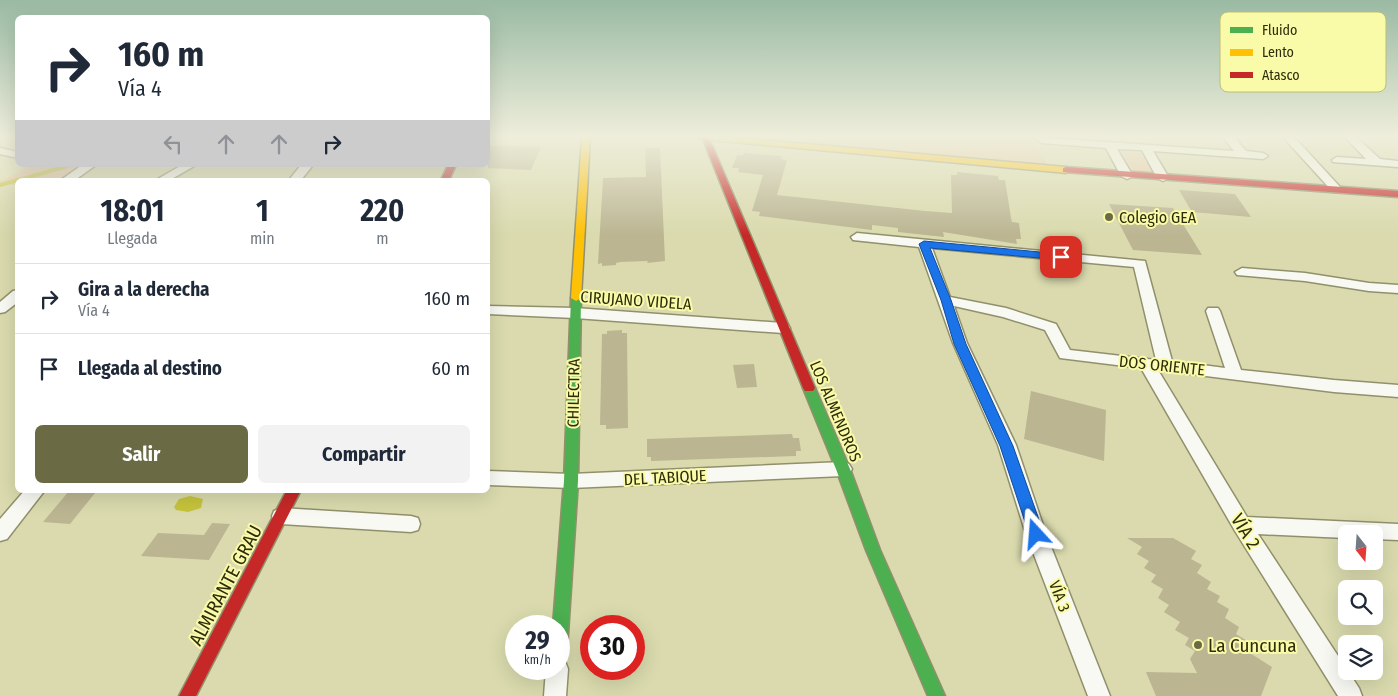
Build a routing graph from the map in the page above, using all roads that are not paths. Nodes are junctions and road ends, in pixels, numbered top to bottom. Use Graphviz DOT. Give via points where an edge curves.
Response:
graph roads {
  1 [pos="83,169"];
  2 [pos="182,169"];
  3 [pos="584,169"];
  4 [pos="716,169"];
  5 [pos="1056,169"];
  6 [pos="1123,169"];
  7 [pos="1158,169"];
  8 [pos="1318,169"];
  9 [pos="1127,176"];
  10 [pos="70,178"];
  11 [pos="166,178"];
  12 [pos="1163,178"];
  13 [pos="1337,190"];
  14 [pos="1398,194"];
  15 [pos="857,237"];
  16 [pos="924,244"];
  17 [pos="1242,272"];
  18 [pos="1398,289"];
  19 [pos="15,296"];
  20 [pos="946,300"];
  21 [pos="0,309"];
  22 [pos="490,310"];
  23 [pos="1212,311"];
  24 [pos="575,314"];
  25 [pos="783,328"];
  26 [pos="1146,364"];
  27 [pos="1165,365"];
  28 [pos="1235,374"];
  29 [pos="1398,391"];
  30 [pos="843,469"];
  31 [pos="490,478"];
  32 [pos="572,481"];
  33 [pos="33,493"];
  34 [pos="292,493"];
  35 [pos="281,516"];
  36 [pos="411,524"];
  37 [pos="1242,525"];
  38 [pos="1398,532"];
  39 [pos="0,533"];
  40 [pos="562,615"];
  41 [pos="556,680"];
  42 [pos="187,696"];
  43 [pos="555,696"];
  44 [pos="937,696"];
  45 [pos="1099,696"];
  46 [pos="1351,696"];
  1 -- 10 [label="street"];
  2 -- 11 [label="street"];
  3 -- 24 [label="street, CHILECTRA"];
  4 -- 25 [label="street, LOS ALMENDROS"];
  5 -- 9 [label="street"];
  6 -- 9 [label="street"];
  7 -- 12 [label="street"];
  8 -- 13 [label="street"];
  9 -- 12 [label="street"];
  12 -- 13 [label="street"];
  13 -- 14 [label="street"];
  15 -- 16 [label="street"];
  16 -- 20 [label="street, VÍA 3"];
  16 -- 27 [label="street" via="1140,264"];
  17 -- 18 [label="street"];
  19 -- 21 [label="street"];
  20 -- 26 [label="street, DOS ORIENTE" via="1051,327 1065,354"];
  20 -- 45 [label="street, VÍA 3" via="960,344 1007,446 1036,534"];
  22 -- 24 [label="street, CIRUJANO VIDELA"];
  23 -- 28 [label="street"];
  24 -- 25 [label="street, CIRUJANO VIDELA"];
  24 -- 32 [label="street, CHILECTRA"];
  25 -- 30 [label="street, LOS ALMENDROS"];
  26 -- 27 [label="street, DOS ORIENTE"];
  26 -- 37 [label="street, VÍA 2"];
  27 -- 28 [label="street, DOS ORIENTE"];
  28 -- 29 [label="street, DOS ORIENTE"];
  30 -- 32 [label="street, DEL TABIQUE"];
  30 -- 44 [label="street, LOS ALMENDROS" via="873,550"];
  31 -- 32 [label="street, DEL TABIQUE"];
  32 -- 40 [label="street, CHILECTRA"];
  33 -- 39 [label="street"];
  34 -- 35 [label="street, ALMIRANTE GRAU"];
  35 -- 36 [label="street"];
  35 -- 42 [label="street, ALMIRANTE GRAU"];
  37 -- 38 [label="street"];
  37 -- 46 [label="street, VÍA 2"];
  41 -- 43 [label="street"];
}
